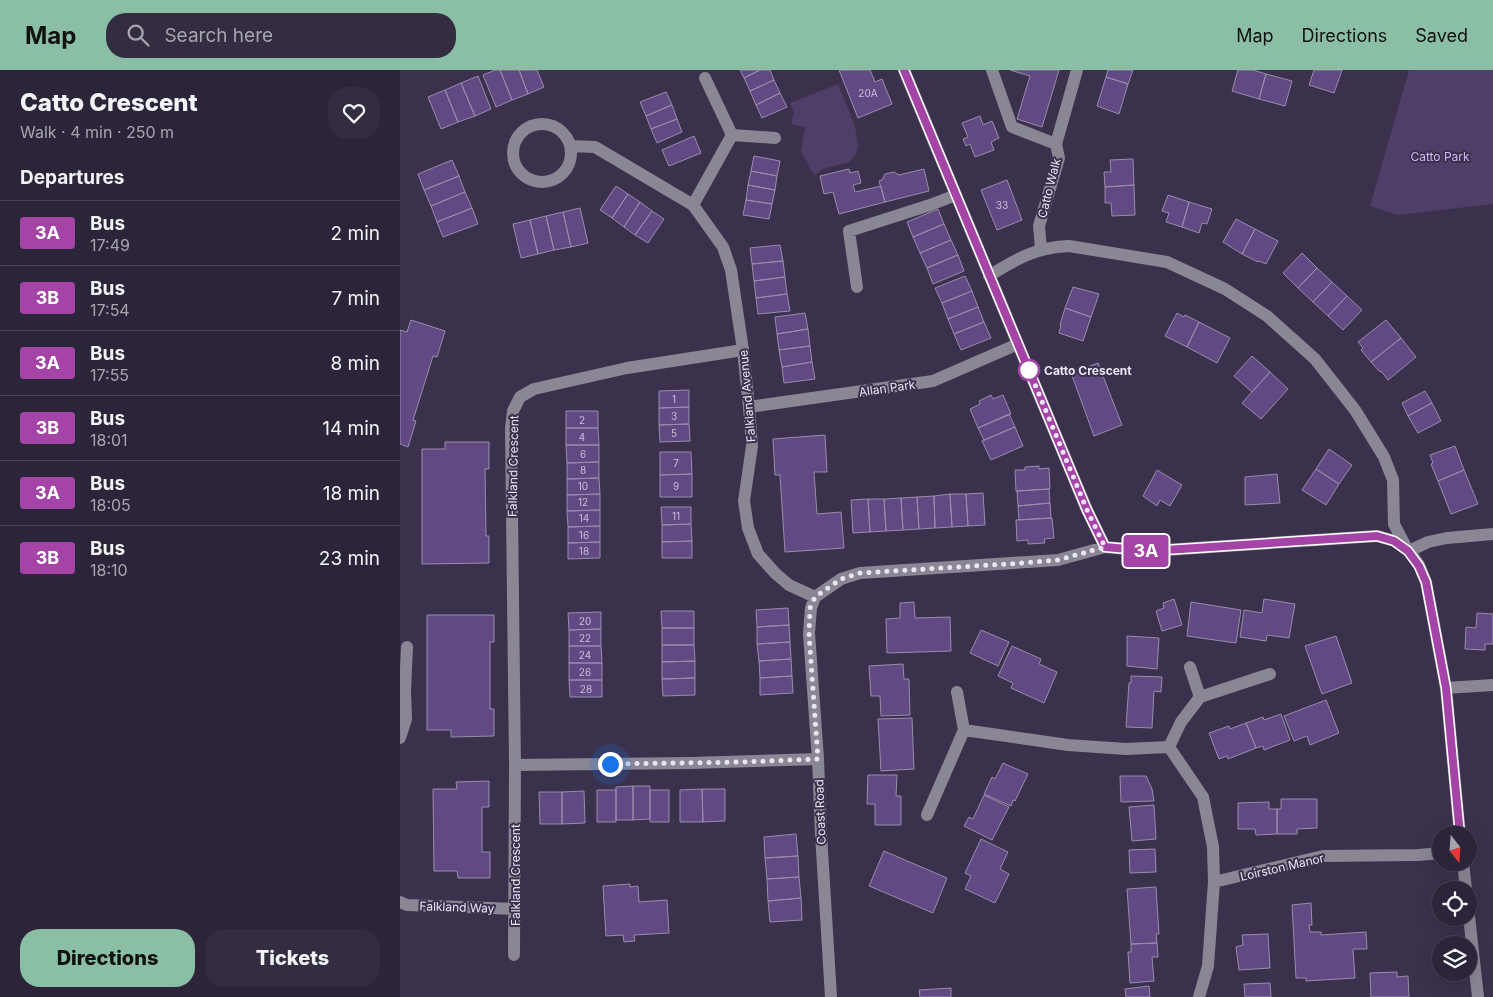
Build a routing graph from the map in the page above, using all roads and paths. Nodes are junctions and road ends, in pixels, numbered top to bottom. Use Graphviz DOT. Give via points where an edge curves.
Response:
graph roads {
  1 [pos="904,70"];
  2 [pos="992,70"];
  3 [pos="1077,70"];
  4 [pos="705,78"];
  5 [pos="732,135"];
  6 [pos="775,138"];
  7 [pos="1056,144"];
  8 [pos="571,146"];
  9 [pos="956,194"];
  10 [pos="694,205"];
  11 [pos="1041,249"];
  12 [pos="989,276"];
  13 [pos="857,287"];
  14 [pos="1018,344"];
  15 [pos="743,350"];
  16 [pos="749,407"];
  17 [pos="1493,534"];
  18 [pos="1105,547"];
  19 [pos="1408,551"];
  20 [pos="815,597"];
  21 [pos="407,647"];
  22 [pos="1190,668"];
  23 [pos="1270,674"];
  24 [pos="1493,685"];
  25 [pos="1446,688"];
  26 [pos="403,690"];
  27 [pos="957,692"];
  28 [pos="1200,697"];
  29 [pos="964,730"];
  30 [pos="400,738"];
  31 [pos="1169,747"];
  32 [pos="818,759"];
  33 [pos="515,765"];
  34 [pos="927,815"];
  35 [pos="1459,826"];
  36 [pos="1432,854"];
  37 [pos="1214,882"];
  38 [pos="400,902"];
  39 [pos="515,909"];
  40 [pos="1470,926"];
  41 [pos="514,955"];
  42 [pos="831,997"];
  43 [pos="1199,997"];
  44 [pos="1478,997"];
  1 -- 9 [label="street"];
  2 -- 7 [label="street" via="1012,127"];
  3 -- 7 [label="street, Catto Walk"];
  4 -- 5 [label="street"];
  5 -- 6 [label="street"];
  5 -- 10 [label="street"];
  7 -- 11 [label="street, Catto Walk" via="1059,158 1039,226"];
  8 -- 8 [label="street" via="568,167 552,181 531,180 515,165 514,144 528,127 549,124 559,128"];
  8 -- 10 [label="street, Falkland Avenue" via="595,146"];
  9 -- 12 [label="street"];
  9 -- 13 [label="street" via="849,231"];
  10 -- 15 [label="street, Falkland Avenue" via="723,247 731,270"];
  11 -- 12 [label="street"];
  11 -- 19 [label="street" via="1069,246 1167,262 1225,289 1266,316 1315,360 1355,410 1375,442 1393,480 1394,524"];
  12 -- 14 [label="street"];
  14 -- 16 [label="street, Allan Park" via="933,381"];
  14 -- 18 [label="street"];
  15 -- 16 [label="street, Falkland Avenue"];
  15 -- 33 [label="street, Falkland Crescent" via="618,370 534,389 520,397 513,411 511,428"];
  16 -- 20 [label="street, Falkland Avenue" via="752,446 744,501 748,528 758,554 776,574 789,585"];
  17 -- 19 [label="street" via="1447,538"];
  18 -- 19 [label="street" via="1150,551 1377,536 1394,541"];
  18 -- 20 [label="street" via="1058,560 860,573 841,579"];
  19 -- 25 [label="street" via="1426,582"];
  20 -- 32 [label="street, Coast Road" via="810,608 809,633"];
  21 -- 26 [label="street"];
  22 -- 28 [label="street"];
  23 -- 28 [label="street"];
  24 -- 25 [label="street"];
  25 -- 35 [label="street"];
  26 -- 30 [label="street" via="406,719"];
  27 -- 29 [label="street"];
  28 -- 31 [label="street" via="1181,722"];
  29 -- 31 [label="street" via="1068,745 1126,749"];
  29 -- 34 [label="street"];
  31 -- 37 [label="street" via="1203,797 1213,846"];
  32 -- 33 [label="street"];
  32 -- 42 [label="street, Coast Road"];
  33 -- 39 [label="street, Falkland Crescent"];
  36 -- 37 [label="street, Loirston Manor" via="1323,856"];
  37 -- 43 [label="street" via="1208,966"];
  38 -- 39 [label="street, Falkland Way" via="406,905"];
  39 -- 41 [label="street, Falkland Crescent"];
  40 -- 44 [label="street"];
}
